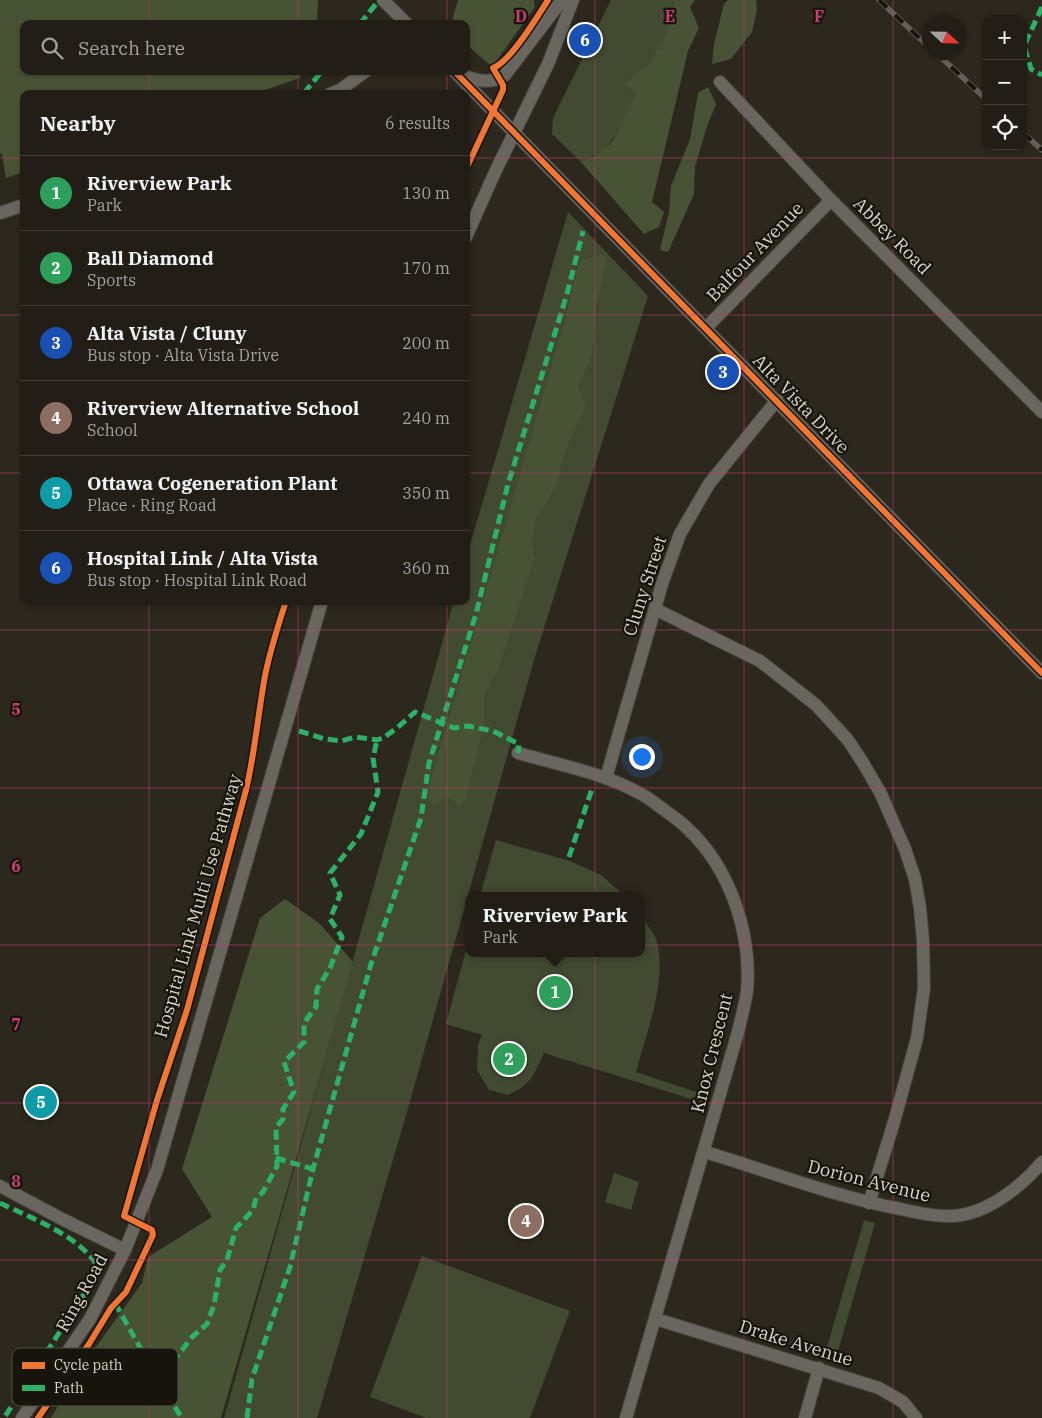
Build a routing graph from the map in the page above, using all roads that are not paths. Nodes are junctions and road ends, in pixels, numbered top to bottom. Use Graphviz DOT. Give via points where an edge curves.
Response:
graph roads {
  1 [pos="383,0"];
  2 [pos="562,0"];
  3 [pos="573,0"];
  4 [pos="403,20"];
  5 [pos="361,75"];
  6 [pos="457,75"];
  7 [pos="462,75"];
  8 [pos="720,82"];
  9 [pos="340,90"];
  10 [pos="515,133"];
  11 [pos="831,200"];
  12 [pos="20,206"];
  13 [pos="0,213"];
  14 [pos="470,228"];
  15 [pos="706,328"];
  16 [pos="776,400"];
  17 [pos="1042,412"];
  18 [pos="321,605"];
  19 [pos="655,609"];
  20 [pos="1042,673"];
  21 [pos="518,753"];
  22 [pos="606,778"];
  23 [pos="705,1152"];
  24 [pos="1042,1162"];
  25 [pos="0,1186"];
  26 [pos="869,1203"];
  27 [pos="125,1250"];
  28 [pos="656,1319"];
  29 [pos="70,1348"];
  30 [pos="819,1368"];
  31 [pos="30,1406"];
  32 [pos="22,1418"];
  33 [pos="626,1418"];
  34 [pos="805,1418"];
  35 [pos="916,1418"];
  1 -- 4 [label="street"];
  2 -- 7 [label="street" via="505,76 489,82"];
  3 -- 10 [label="street" via="548,64"];
  5 -- 9 [label="street"];
  6 -- 10 [label="street, Alta Vista Drive"];
  8 -- 11 [label="street, Abbey Road"];
  10 -- 14 [label="street"];
  10 -- 15 [label="street, Alta Vista Drive"];
  11 -- 15 [label="street, Balfour Avenue"];
  11 -- 17 [label="street, Abbey Road"];
  12 -- 13 [label="street"];
  15 -- 16 [label="street, Alta Vista Drive"];
  16 -- 19 [label="street, Cluny Street" via="709,484 680,534"];
  16 -- 20 [label="street, Alta Vista Drive"];
  18 -- 27 [label="street" via="157,1170"];
  19 -- 22 [label="street, Cluny Street"];
  19 -- 26 [label="street" via="760,661 816,705 848,740 863,763 880,792 905,849 920,908 924,988 917,1038"];
  21 -- 22 [label="street, Knox Crescent"];
  22 -- 23 [label="street, Knox Crescent" via="642,794 687,827 723,874 735,903 747,961 747,991"];
  23 -- 26 [label="street, Dorion Avenue"];
  23 -- 28 [label="street, Knox Crescent"];
  24 -- 26 [label="street, Dorion Avenue" via="1007,1195 979,1210 955,1216 938,1216"];
  25 -- 27 [label="street, Ring Road"];
  27 -- 29 [label="street, Ring Road" via="90,1319"];
  28 -- 30 [label="street, Drake Avenue"];
  28 -- 33 [label="street, Knox Crescent"];
  30 -- 34 [label="street"];
  30 -- 35 [label="street, Drake Avenue" via="880,1388 903,1402"];
  31 -- 32 [label="street, Ring Road"];
}
